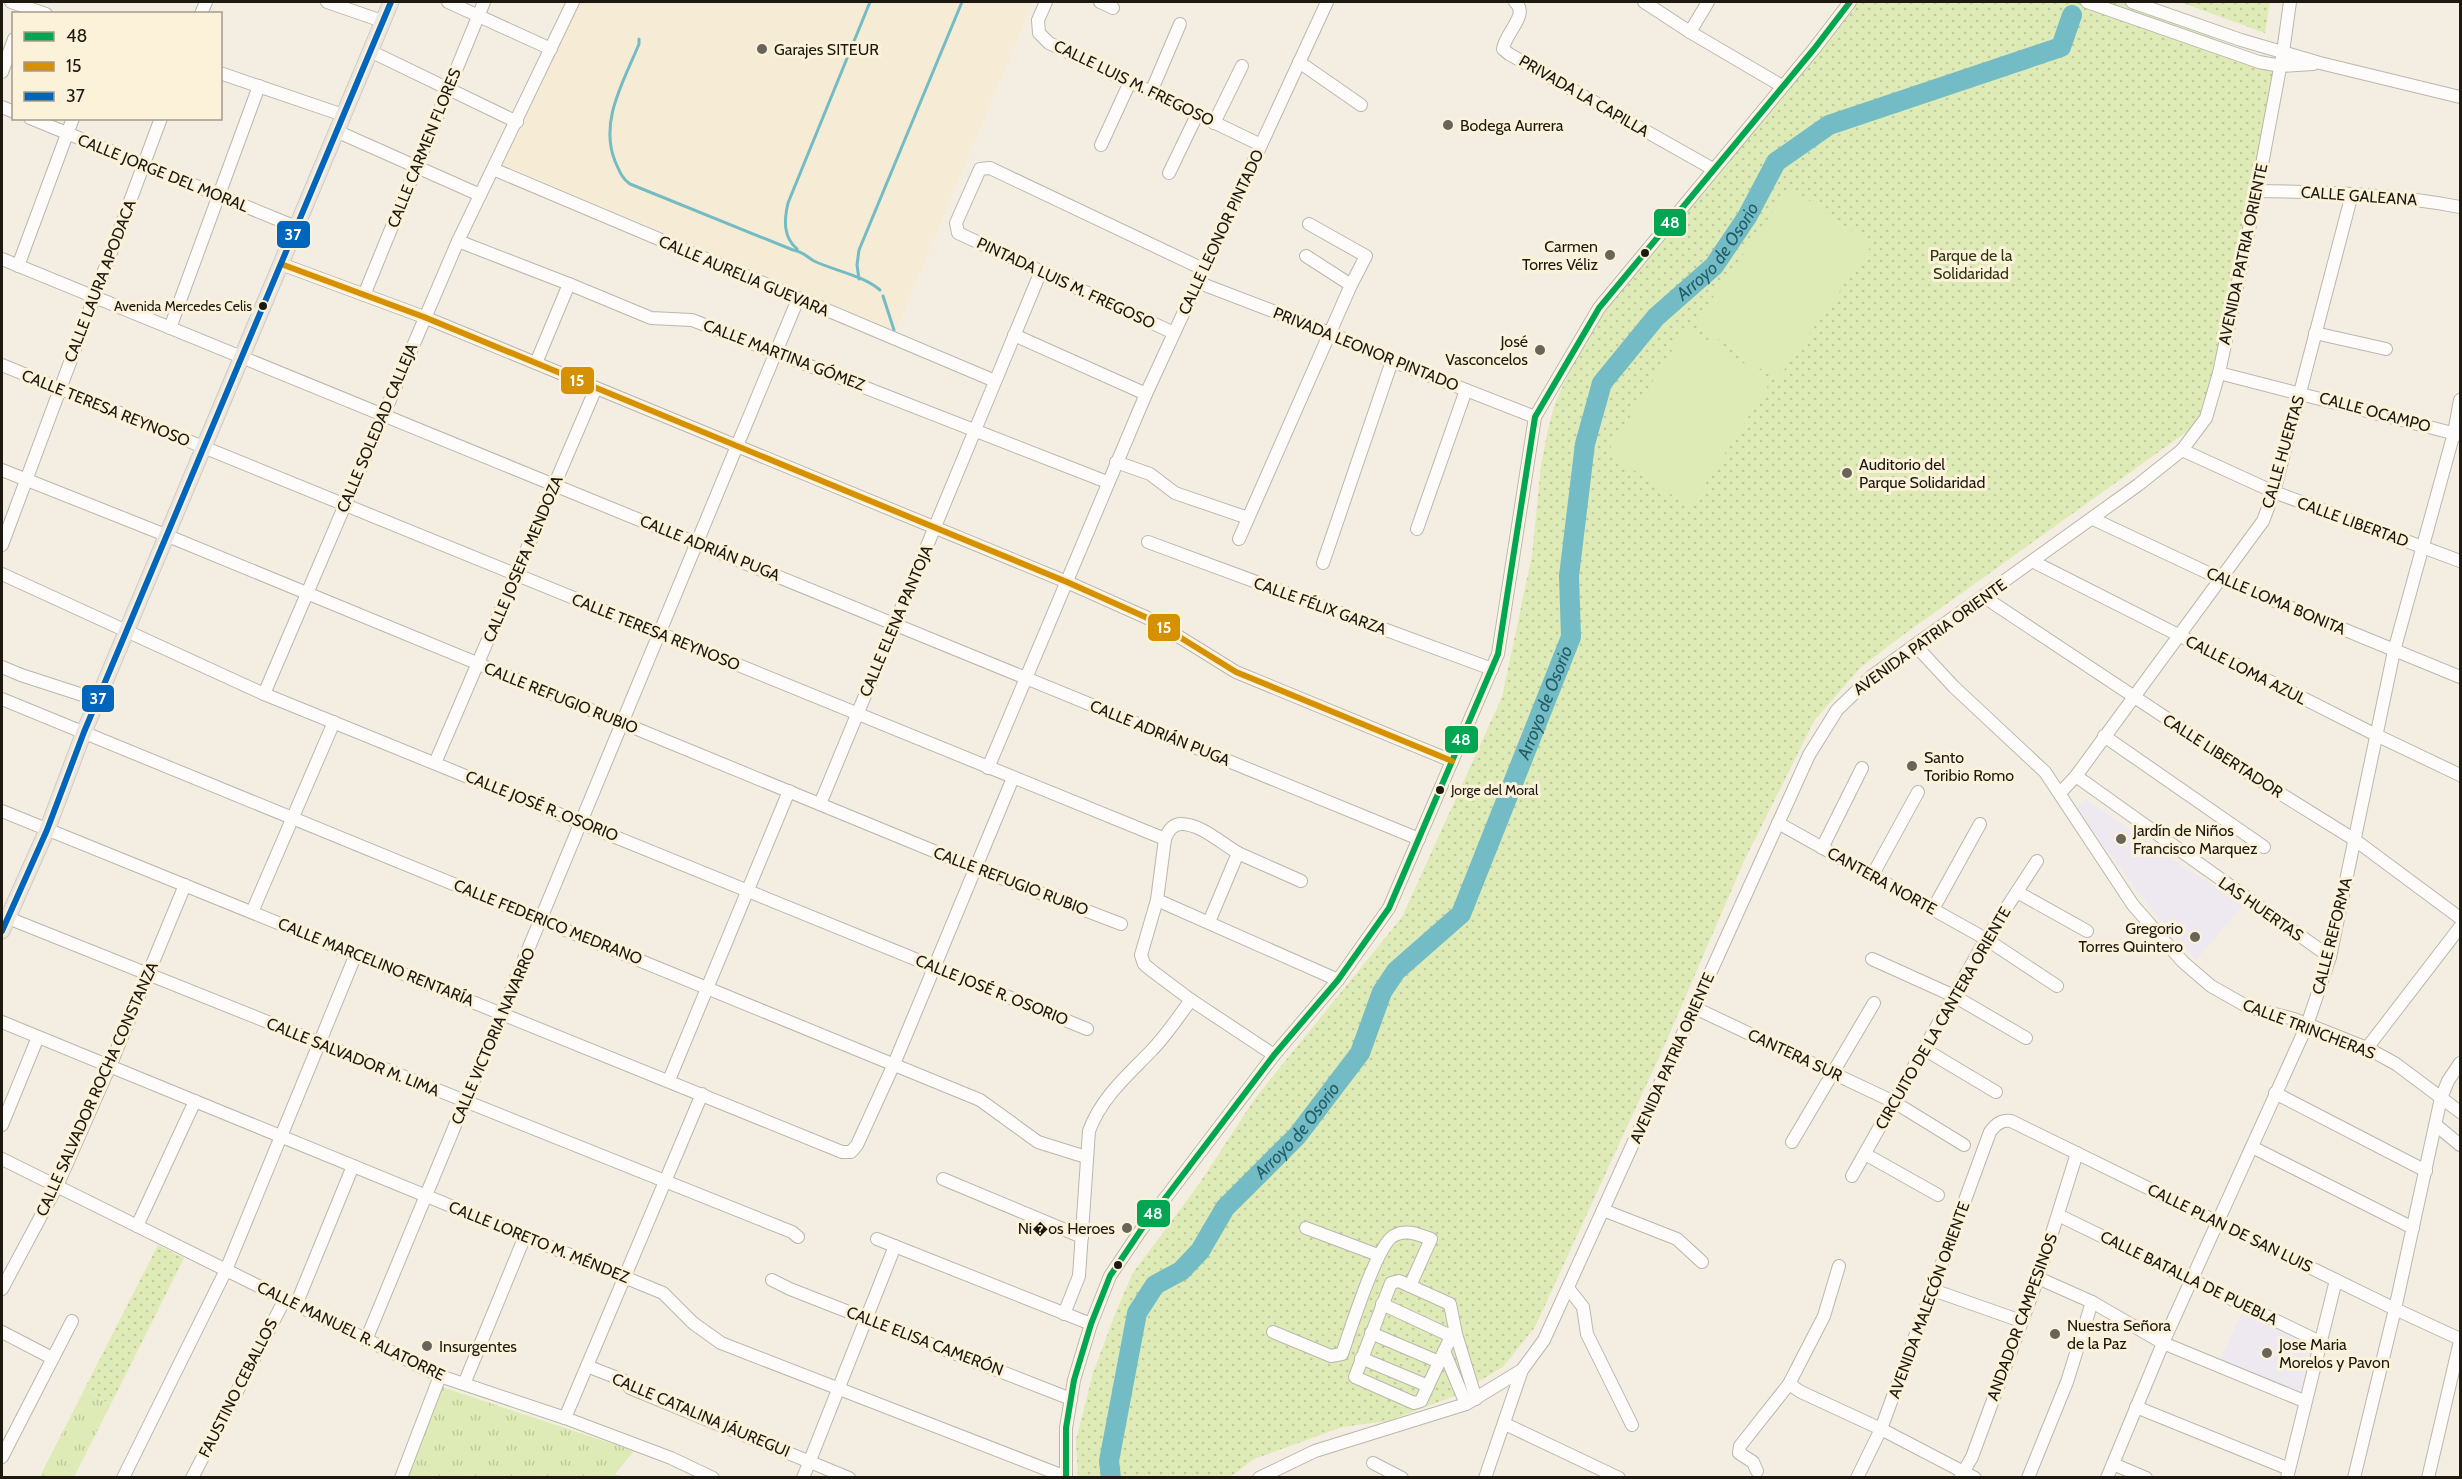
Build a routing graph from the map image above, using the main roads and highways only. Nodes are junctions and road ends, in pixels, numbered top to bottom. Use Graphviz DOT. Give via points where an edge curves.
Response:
graph roads {
  1 [pos="391,2"];
  2 [pos="5,925"];
  1 -- 2 [label="main road"];
}
